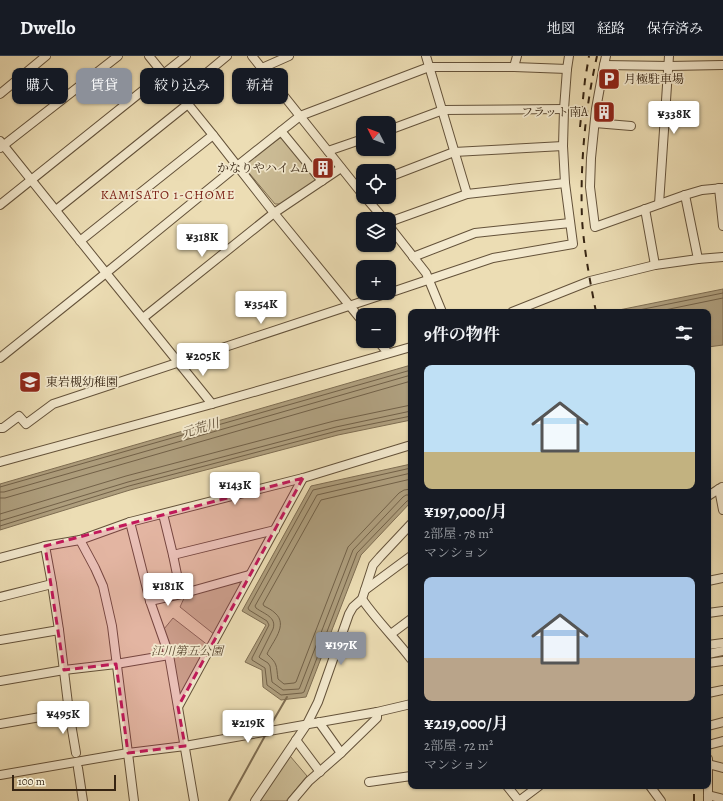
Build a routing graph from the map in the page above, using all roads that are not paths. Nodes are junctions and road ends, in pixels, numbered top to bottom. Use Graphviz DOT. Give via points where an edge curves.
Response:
graph roads {
  1 [pos="46,56"];
  2 [pos="118,56"];
  3 [pos="149,56"];
  4 [pos="186,56"];
  5 [pos="227,56"];
  6 [pos="252,56"];
  7 [pos="289,56"];
  8 [pos="426,56"];
  9 [pos="516,56"];
  10 [pos="569,56"];
  11 [pos="606,56"];
  12 [pos="669,56"];
  13 [pos="604,65"];
  14 [pos="723,65"];
  15 [pos="669,66"];
  16 [pos="429,67"];
  17 [pos="514,67"];
  18 [pos="158,68"];
  19 [pos="171,68"];
  20 [pos="213,68"];
  21 [pos="262,68"];
  22 [pos="567,69"];
  23 [pos="140,93"];
  24 [pos="0,94"];
  25 [pos="288,101"];
  26 [pos="188,104"];
  27 [pos="564,109"];
  28 [pos="443,110"];
  29 [pos="300,116"];
  30 [pos="595,123"];
  31 [pos="631,126"];
  32 [pos="396,127"];
  33 [pos="281,131"];
  34 [pos="212,135"];
  35 [pos="356,141"];
  36 [pos="1,145"];
  37 [pos="564,146"];
  38 [pos="328,151"];
  39 [pos="454,152"];
  40 [pos="237,166"];
  41 [pos="341,168"];
  42 [pos="396,174"];
  43 [pos="32,180"];
  44 [pos="322,181"];
  45 [pos="565,183"];
  46 [pos="356,185"];
  47 [pos="721,188"];
  48 [pos="466,194"];
  49 [pos="685,195"];
  50 [pos="372,204"];
  51 [pos="659,204"];
  52 [pos="0,205"];
  53 [pos="645,209"];
  54 [pos="56,210"];
  55 [pos="378,212"];
  56 [pos="274,213"];
  57 [pos="396,219"];
  58 [pos="570,223"];
  59 [pos="723,226"];
  60 [pos="396,235"];
  61 [pos="80,241"];
  62 [pos="413,257"];
  63 [pos="723,257"];
  64 [pos="698,259"];
  65 [pos="655,265"];
  66 [pos="106,273"];
  67 [pos="429,279"];
  68 [pos="396,291"];
  69 [pos="368,300"];
  70 [pos="350,306"];
  71 [pos="441,309"];
  72 [pos="519,309"];
  73 [pos="356,313"];
  74 [pos="143,318"];
  75 [pos="384,348"];
  76 [pos="408,348"];
  77 [pos="388,353"];
  78 [pos="0,358"];
  79 [pos="179,363"];
  80 [pos="212,404"];
  81 [pos="0,428"];
  82 [pos="408,446"];
  83 [pos="0,462"];
  84 [pos="303,478"];
  85 [pos="721,488"];
  86 [pos="711,494"];
  87 [pos="723,510"];
  88 [pos="162,514"];
  89 [pos="130,522"];
  90 [pos="408,527"];
  91 [pos="275,530"];
  92 [pos="80,540"];
  93 [pos="45,546"];
  94 [pos="173,555"];
  95 [pos="0,558"];
  96 [pos="408,558"];
  97 [pos="249,575"];
  98 [pos="723,578"];
  99 [pos="711,580"];
  100 [pos="52,584"];
  101 [pos="365,590"];
  102 [pos="181,594"];
  103 [pos="0,597"];
  104 [pos="362,599"];
  105 [pos="150,601"];
  106 [pos="723,611"];
  107 [pos="711,613"];
  108 [pos="408,621"];
  109 [pos="59,630"];
  110 [pos="391,634"];
  111 [pos="0,640"];
  112 [pos="723,643"];
  113 [pos="711,645"];
  114 [pos="723,651"];
  115 [pos="711,653"];
  116 [pos="169,655"];
  117 [pos="408,655"];
  118 [pos="723,661"];
  119 [pos="711,663"];
  120 [pos="116,664"];
  121 [pos="64,670"];
  122 [pos="0,681"];
  123 [pos="723,690"];
  124 [pos="711,692"];
  125 [pos="408,705"];
  126 [pos="178,707"];
  127 [pos="69,712"];
  128 [pos="377,712"];
  129 [pos="319,722"];
  130 [pos="723,722"];
  131 [pos="0,724"];
  132 [pos="307,724"];
  133 [pos="711,725"];
  134 [pos="296,740"];
  135 [pos="723,741"];
  136 [pos="711,744"];
  137 [pos="185,746"];
  138 [pos="341,753"];
  139 [pos="76,754"];
  140 [pos="128,754"];
  141 [pos="711,765"];
  142 [pos="78,768"];
  143 [pos="723,768"];
  144 [pos="320,772"];
  145 [pos="0,775"];
  146 [pos="408,776"];
  147 [pos="369,782"];
  148 [pos="509,789"];
  149 [pos="535,789"];
  150 [pos="654,789"];
  151 [pos="708,798"];
  152 [pos="723,799"];
  153 [pos="83,801"];
  154 [pos="134,801"];
  155 [pos="194,801"];
  156 [pos="255,801"];
  157 [pos="292,801"];
  158 [pos="519,801"];
  159 [pos="661,801"];
  1 -- 24 [label="street"];
  2 -- 36 [label="street"];
  3 -- 18 [label="street"];
  4 -- 19 [label="street"];
  5 -- 20 [label="street"];
  6 -- 21 [label="street"];
  7 -- 21 [label="street"];
  8 -- 16 [label="street"];
  9 -- 17 [label="street"];
  10 -- 22 [label="street"];
  11 -- 13 [label="street"];
  12 -- 15 [label="street"];
  13 -- 15 [label="street"];
  13 -- 30 [label="street"];
  14 -- 15 [label="street"];
  15 -- 51 [label="street"];
  16 -- 17 [label="street"];
  16 -- 28 [label="street"];
  16 -- 29 [label="street"];
  17 -- 22 [label="street"];
  22 -- 27 [label="street"];
  23 -- 43 [label="street"];
  25 -- 29 [label="street"];
  26 -- 34 [label="street"];
  26 -- 54 [label="street"];
  27 -- 28 [label="street"];
  27 -- 37 [label="street"];
  28 -- 32 [label="street"];
  28 -- 39 [label="street"];
  29 -- 33 [label="street"];
  29 -- 38 [label="street"];
  30 -- 31 [label="street"];
  30 -- 53 [label="street" via="590,187 595,227"];
  33 -- 40 [label="street"];
  33 -- 44 [label="street"];
  34 -- 40 [label="street"];
  34 -- 61 [label="street"];
  35 -- 38 [label="street"];
  36 -- 43 [label="street"];
  37 -- 39 [label="street"];
  37 -- 45 [label="street"];
  38 -- 41 [label="street"];
  39 -- 42 [label="street"];
  39 -- 48 [label="street"];
  40 -- 56 [label="street"];
  40 -- 66 [label="street"];
  41 -- 44 [label="street"];
  41 -- 46 [label="street"];
  43 -- 52 [label="street"];
  43 -- 54 [label="street"];
  44 -- 56 [label="street"];
  45 -- 48 [label="street"];
  45 -- 58 [label="street"];
  47 -- 49 [label="street"];
  47 -- 59 [label="street"];
  48 -- 57 [label="street"];
  49 -- 51 [label="street"];
  49 -- 64 [label="street"];
  50 -- 55 [label="street"];
  51 -- 53 [label="street"];
  53 -- 65 [label="street"];
  54 -- 61 [label="street"];
  56 -- 70 [label="street"];
  56 -- 74 [label="street"];
  58 -- 62 [label="street" via="475,233"];
  58 -- 67 [label="street" via="574,244 493,258"];
  60 -- 62 [label="street"];
  61 -- 66 [label="street"];
  62 -- 67 [label="street"];
  63 -- 64 [label="street"];
  64 -- 65 [label="street"];
  65 -- 72 [label="street" via="586,282"];
  66 -- 74 [label="street"];
  66 -- 78 [label="street"];
  67 -- 68 [label="street"];
  67 -- 71 [label="street"];
  69 -- 70 [label="street"];
  70 -- 73 [label="street"];
  70 -- 79 [label="street"];
  74 -- 79 [label="street"];
  75 -- 77 [label="street"];
  76 -- 77 [label="street"];
  77 -- 80 [label="street"];
  79 -- 80 [label="street"];
  79 -- 81 [label="street" via="53,404 26,424 19,416"];
  80 -- 83 [label="street"];
  82 -- 84 [label="street"];
  84 -- 88 [label="street"];
  84 -- 91 [label="street"];
  85 -- 86 [label="street"];
  85 -- 87 [label="street"];
  88 -- 89 [label="street"];
  88 -- 94 [label="street"];
  89 -- 92 [label="street"];
  89 -- 105 [label="street"];
  90 -- 101 [label="street" via="373,565"];
  91 -- 94 [label="street"];
  91 -- 97 [label="street"];
  92 -- 93 [label="street"];
  92 -- 120 [label="street" via="103,586 112,626"];
  93 -- 95 [label="street"];
  93 -- 100 [label="street"];
  94 -- 102 [label="street"];
  96 -- 101 [label="street"];
  97 -- 102 [label="street"];
  97 -- 126 [label="street"];
  98 -- 99 [label="street"];
  100 -- 103 [label="street"];
  100 -- 109 [label="street"];
  101 -- 104 [label="street"];
  102 -- 105 [label="street"];
  104 -- 110 [label="street"];
  104 -- 132 [label="street" via="353,607 318,702"];
  105 -- 116 [label="street"];
  106 -- 107 [label="street"];
  108 -- 110 [label="street"];
  109 -- 111 [label="street"];
  109 -- 121 [label="street"];
  110 -- 117 [label="street"];
  112 -- 113 [label="street"];
  114 -- 115 [label="street"];
  116 -- 120 [label="street"];
  116 -- 126 [label="street"];
  118 -- 119 [label="street"];
  120 -- 121 [label="street"];
  120 -- 140 [label="street"];
  121 -- 122 [label="street"];
  121 -- 127 [label="street"];
  123 -- 124 [label="street"];
  125 -- 128 [label="street"];
  126 -- 137 [label="street"];
  127 -- 131 [label="street"];
  127 -- 139 [label="street"];
  128 -- 129 [label="street"];
  128 -- 138 [label="street" via="377,718"];
  129 -- 132 [label="street"];
  129 -- 138 [label="street"];
  130 -- 133 [label="street"];
  132 -- 134 [label="street"];
  132 -- 137 [label="street"];
  134 -- 144 [label="street"];
  134 -- 156 [label="street"];
  135 -- 136 [label="street"];
  137 -- 140 [label="street"];
  137 -- 155 [label="street"];
  138 -- 144 [label="street"];
  140 -- 145 [label="street"];
  140 -- 154 [label="street"];
  141 -- 143 [label="street"];
  142 -- 153 [label="street"];
  144 -- 157 [label="street"];
  146 -- 147 [label="street"];
  148 -- 158 [label="street"];
  149 -- 158 [label="street"];
  150 -- 159 [label="street"];
  151 -- 152 [label="street"];
}
